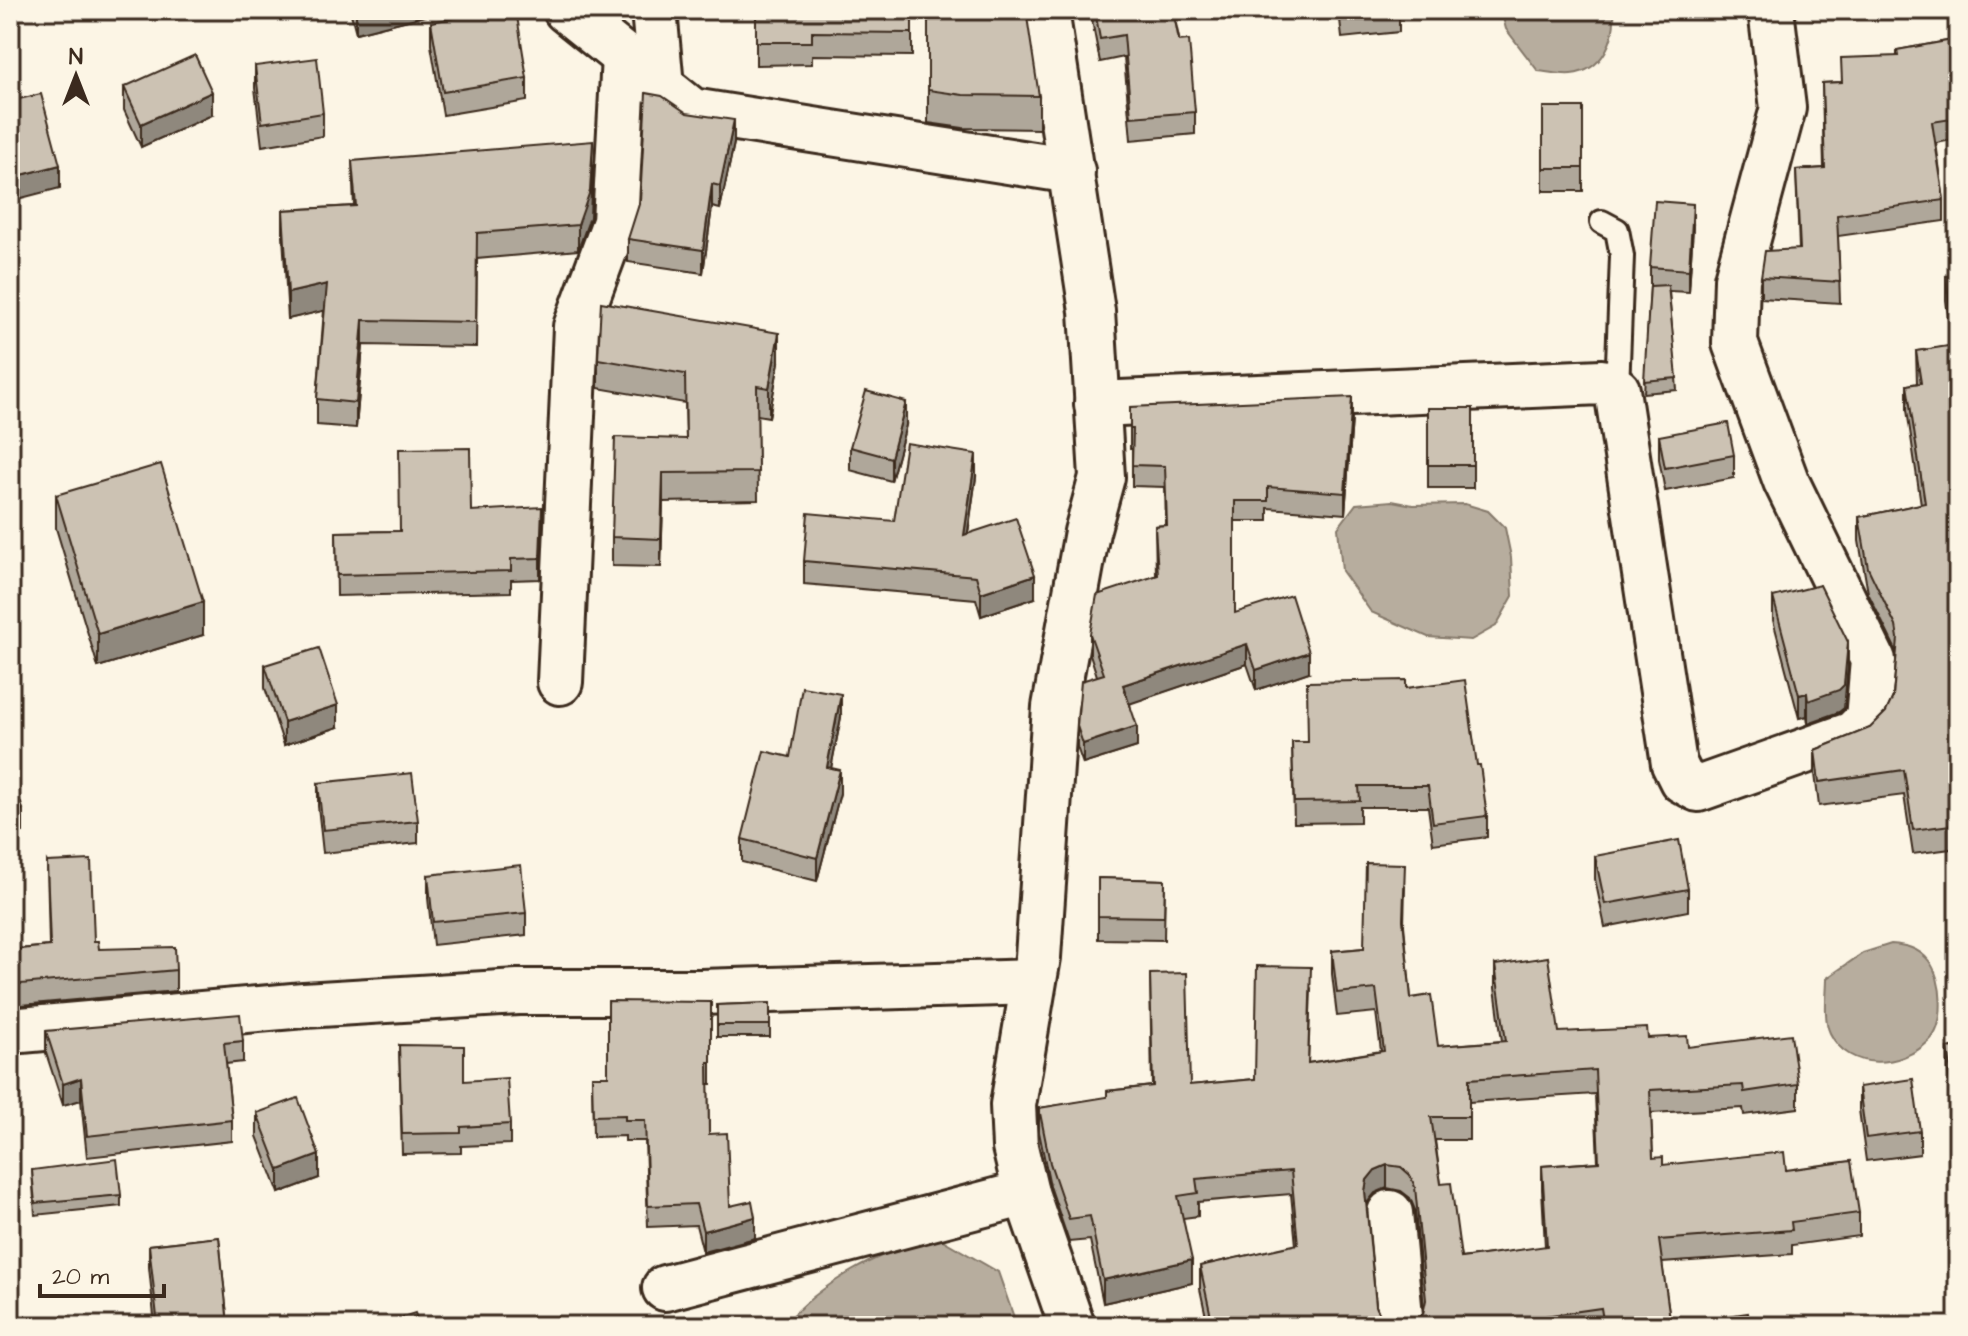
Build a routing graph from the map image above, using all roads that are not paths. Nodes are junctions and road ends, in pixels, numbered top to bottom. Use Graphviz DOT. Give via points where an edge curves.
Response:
graph roads {
  1 [pos="566,10"];
  2 [pos="654,10"];
  3 [pos="1046,10"];
  4 [pos="1771,10"];
  5 [pos="624,57"];
  6 [pos="661,86"];
  7 [pos="1072,171"];
  8 [pos="1602,222"];
  9 [pos="1617,390"];
  10 [pos="1097,404"];
  11 [pos="560,682"];
  12 [pos="1033,982"];
  13 [pos="10,1031"];
  14 [pos="1026,1193"];
  15 [pos="1390,1213"];
  16 [pos="665,1288"];
  17 [pos="1072,1326"];
  18 [pos="1401,1326"];
  1 -- 5 [label="street"];
  2 -- 6 [label="street"];
  3 -- 7 [label="street"];
  4 -- 9 [label="street" via="1783,108 1737,279 1735,343 1786,481 1873,660 1868,719 1853,734 1698,789 1682,780 1674,764"];
  5 -- 6 [label="street"];
  5 -- 11 [label="street" via="615,222 576,327"];
  6 -- 7 [label="street" via="692,111"];
  7 -- 10 [label="street" via="1092,311"];
  8 -- 9 [label="lane" via="1617,230 1622,256"];
  9 -- 10 [label="street" via="1588,381"];
  10 -- 12 [label="street" via="1102,477 1055,707"];
  12 -- 13 [label="street" via="518,992"];
  12 -- 14 [label="street" via="1013,1105 1015,1147"];
  14 -- 16 [label="street"];
  14 -- 17 [label="street"];
  15 -- 18 [label="street"];
}
